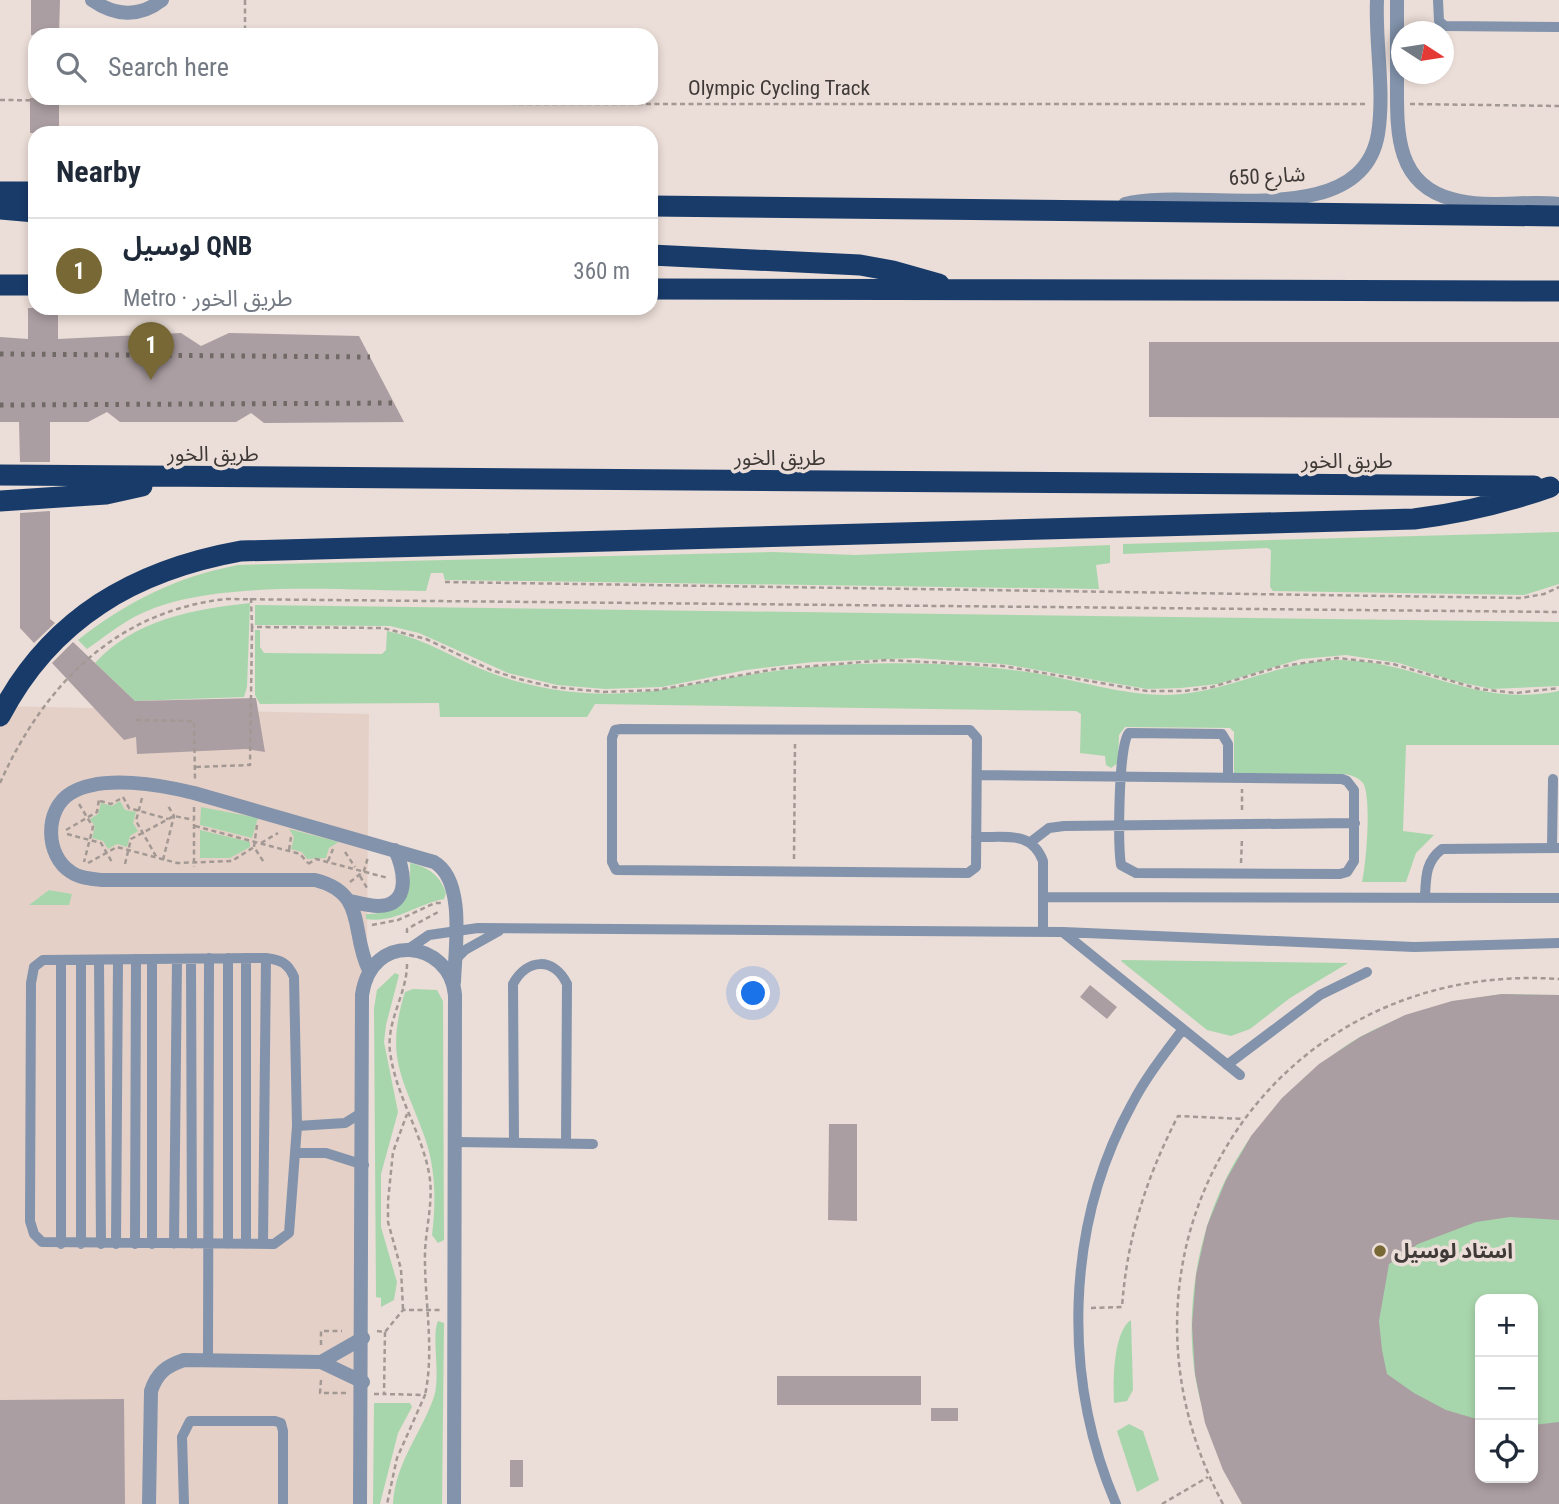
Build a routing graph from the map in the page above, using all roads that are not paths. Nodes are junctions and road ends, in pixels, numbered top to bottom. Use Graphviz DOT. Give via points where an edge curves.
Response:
graph roads {
  1 [pos="92,0"];
  2 [pos="162,0"];
  3 [pos="1368,0"];
  4 [pos="1377,0"];
  5 [pos="1387,0"];
  6 [pos="1397,0"];
  7 [pos="1438,0"];
  8 [pos="1393,21"];
  9 [pos="1396,21"];
  10 [pos="1376,25"];
  11 [pos="1559,27"];
  12 [pos="1396,84"];
  13 [pos="0,192"];
  14 [pos="28,192"];
  15 [pos="1559,204"];
  16 [pos="658,206"];
  17 [pos="0,209"];
  18 [pos="28,211"];
  19 [pos="1104,212"];
  20 [pos="1559,216"];
  21 [pos="658,255"];
  22 [pos="0,285"];
  23 [pos="28,285"];
  24 [pos="658,289"];
  25 [pos="958,291"];
  26 [pos="1559,291"];
  27 [pos="0,475"];
  28 [pos="174,478"];
  29 [pos="1555,486"];
  30 [pos="0,501"];
  31 [pos="0,716"];
  32 [pos="977,775"];
  33 [pos="1122,778"];
  34 [pos="1228,778"];
  35 [pos="1553,779"];
  36 [pos="1355,823"];
  37 [pos="1120,825"];
  38 [pos="976,837"];
  39 [pos="1032,841"];
  40 [pos="1555,848"];
  41 [pos="395,850"];
  42 [pos="1043,897"];
  43 [pos="1425,897"];
  44 [pos="1559,898"];
  45 [pos="350,901"];
  46 [pos="455,930"];
  47 [pos="500,930"];
  48 [pos="1044,932"];
  49 [pos="1063,932"];
  50 [pos="1559,943"];
  51 [pos="406,950"];
  52 [pos="209,958"];
  53 [pos="228,958"];
  54 [pos="246,958"];
  55 [pos="266,958"];
  56 [pos="136,959"];
  57 [pos="152,959"];
  58 [pos="177,959"];
  59 [pos="191,959"];
  60 [pos="61,960"];
  61 [pos="81,960"];
  62 [pos="99,960"];
  63 [pos="118,960"];
  64 [pos="454,961"];
  65 [pos="369,970"];
  66 [pos="1367,972"];
  67 [pos="454,982"];
  68 [pos="1183,1029"];
  69 [pos="1227,1065"];
  70 [pos="1240,1075"];
  71 [pos="363,1112"];
  72 [pos="297,1126"];
  73 [pos="455,1142"];
  74 [pos="514,1142"];
  75 [pos="566,1143"];
  76 [pos="593,1144"];
  77 [pos="297,1153"];
  78 [pos="364,1166"];
  79 [pos="61,1244"];
  80 [pos="81,1244"];
  81 [pos="101,1244"];
  82 [pos="116,1244"];
  83 [pos="135,1244"];
  84 [pos="152,1244"];
  85 [pos="174,1244"];
  86 [pos="192,1244"];
  87 [pos="210,1244"];
  88 [pos="228,1244"];
  89 [pos="246,1244"];
  90 [pos="263,1244"];
  91 [pos="363,1338"];
  92 [pos="208,1360"];
  93 [pos="321,1362"];
  94 [pos="363,1382"];
  95 [pos="149,1504"];
  96 [pos="184,1504"];
  97 [pos="283,1504"];
  98 [pos="360,1504"];
  99 [pos="454,1504"];
  100 [pos="1116,1504"];
  1 -- 2 [label="street" via="127,13"];
  3 -- 10 [label="street, شارع 650"];
  4 -- 10 [label="street, شارع 650"];
  5 -- 8 [label="street"];
  6 -- 9 [label="street"];
  7 -- 11 [label="lane" via="1438,18 1445,26"];
  10 -- 19 [label="street, شارع 650" via="1377,136 1366,163 1345,183 1306,197 1143,201"];
  12 -- 15 [label="street" via="1397,139 1413,175 1433,192 1451,199"];
  13 -- 14 [label="highway"];
  16 -- 19 [label="highway"];
  17 -- 18 [label="highway"];
  19 -- 20 [label="highway"];
  21 -- 25 [label="highway" via="860,265"];
  22 -- 23 [label="highway"];
  24 -- 25 [label="highway"];
  25 -- 26 [label="highway"];
  27 -- 28 [label="highway, طريق الخور"];
  28 -- 29 [label="highway, طريق الخور"];
  28 -- 30 [label="highway" via="106,494"];
  29 -- 31 [label="highway" via="1495,505 1414,519 241,551 197,559 116,592 47,647"];
  32 -- 33 [label="lane"];
  32 -- 38 [label="lane"];
  32 -- 38 [label="lane" via="977,738 965,729 621,729 615,730 612,738 612,862 616,870 968,873 976,867"];
  33 -- 34 [label="lane"];
  33 -- 34 [label="lane" via="1123,744 1129,733 1203,731 1227,737"];
  33 -- 37 [label="lane"];
  34 -- 36 [label="lane" via="1348,780 1354,790"];
  35 -- 40 [label="lane"];
  36 -- 37 [label="lane"];
  36 -- 37 [label="lane" via="1354,861 1348,872 1340,874 1127,871 1121,865"];
  37 -- 39 [label="lane" via="1057,827"];
  38 -- 39 [label="lane"];
  39 -- 42 [label="lane" via="1044,861"];
  40 -- 43 [label="lane" via="1442,849 1432,856 1427,869"];
  41 -- 45 [label="street" via="405,882 398,896 385,905"];
  41 -- 45 [label="street" via="151,785 115,784 72,792 53,820 52,847 59,862 83,877 306,880 327,883"];
  41 -- 46 [label="street" via="443,867 452,881 448,904"];
  42 -- 43 [label="lane"];
  42 -- 48 [label="lane"];
  43 -- 44 [label="lane"];
  45 -- 65 [label="street"];
  46 -- 47 [label="lane"];
  46 -- 51 [label="lane" via="429,935"];
  46 -- 64 [label="street"];
  47 -- 48 [label="lane"];
  47 -- 64 [label="lane"];
  48 -- 49 [label="lane"];
  49 -- 50 [label="lane" via="1414,947"];
  49 -- 68 [label="lane"];
  51 -- 65 [label="street" via="385,955"];
  51 -- 67 [label="street" via="436,960"];
  52 -- 53 [label="lane"];
  52 -- 59 [label="lane"];
  52 -- 87 [label="lane"];
  53 -- 54 [label="lane"];
  53 -- 88 [label="lane"];
  54 -- 55 [label="lane"];
  54 -- 89 [label="lane"];
  55 -- 72 [label="lane" via="289,966 293,977"];
  55 -- 90 [label="lane"];
  56 -- 57 [label="lane"];
  56 -- 63 [label="lane"];
  56 -- 83 [label="lane"];
  57 -- 58 [label="lane"];
  57 -- 84 [label="lane"];
  58 -- 59 [label="lane"];
  58 -- 85 [label="lane"];
  59 -- 86 [label="lane"];
  60 -- 61 [label="lane"];
  60 -- 79 [label="lane"];
  60 -- 79 [label="lane" via="43,960 34,967 31,983 30,1221 42,1242"];
  61 -- 62 [label="lane"];
  61 -- 80 [label="lane"];
  62 -- 63 [label="lane"];
  62 -- 81 [label="lane"];
  63 -- 82 [label="lane"];
  64 -- 67 [label="street"];
  65 -- 71 [label="street" via="362,995"];
  66 -- 69 [label="lane" via="1320,995"];
  67 -- 73 [label="street"];
  68 -- 69 [label="lane"];
  68 -- 100 [label="lane" via="1132,1104 1105,1165 1089,1222 1078,1308 1079,1354 1091,1437"];
  69 -- 70 [label="lane"];
  71 -- 72 [label="lane" via="345,1123"];
  71 -- 78 [label="street"];
  72 -- 77 [label="lane"];
  73 -- 74 [label="lane"];
  73 -- 99 [label="street"];
  74 -- 75 [label="lane"];
  74 -- 75 [label="lane" via="513,984 527,966 542,963 552,965 567,984"];
  75 -- 76 [label="lane"];
  77 -- 78 [label="lane" via="343,1156"];
  77 -- 90 [label="lane" via="289,1233 274,1244"];
  78 -- 91 [label="street"];
  79 -- 80 [label="lane"];
  80 -- 81 [label="lane"];
  81 -- 82 [label="lane"];
  82 -- 83 [label="lane"];
  83 -- 84 [label="lane"];
  84 -- 85 [label="lane"];
  85 -- 86 [label="lane"];
  86 -- 87 [label="lane"];
  87 -- 88 [label="lane"];
  87 -- 92 [label="lane"];
  88 -- 89 [label="lane"];
  89 -- 90 [label="lane"];
  91 -- 93 [label="street"];
  91 -- 94 [label="street"];
  92 -- 93 [label="street"];
  92 -- 95 [label="street" via="184,1360 168,1365 156,1376 149,1407"];
  93 -- 94 [label="street"];
  94 -- 98 [label="street"];
  96 -- 97 [label="lane" via="182,1437 190,1421 275,1420 283,1431"];
}
